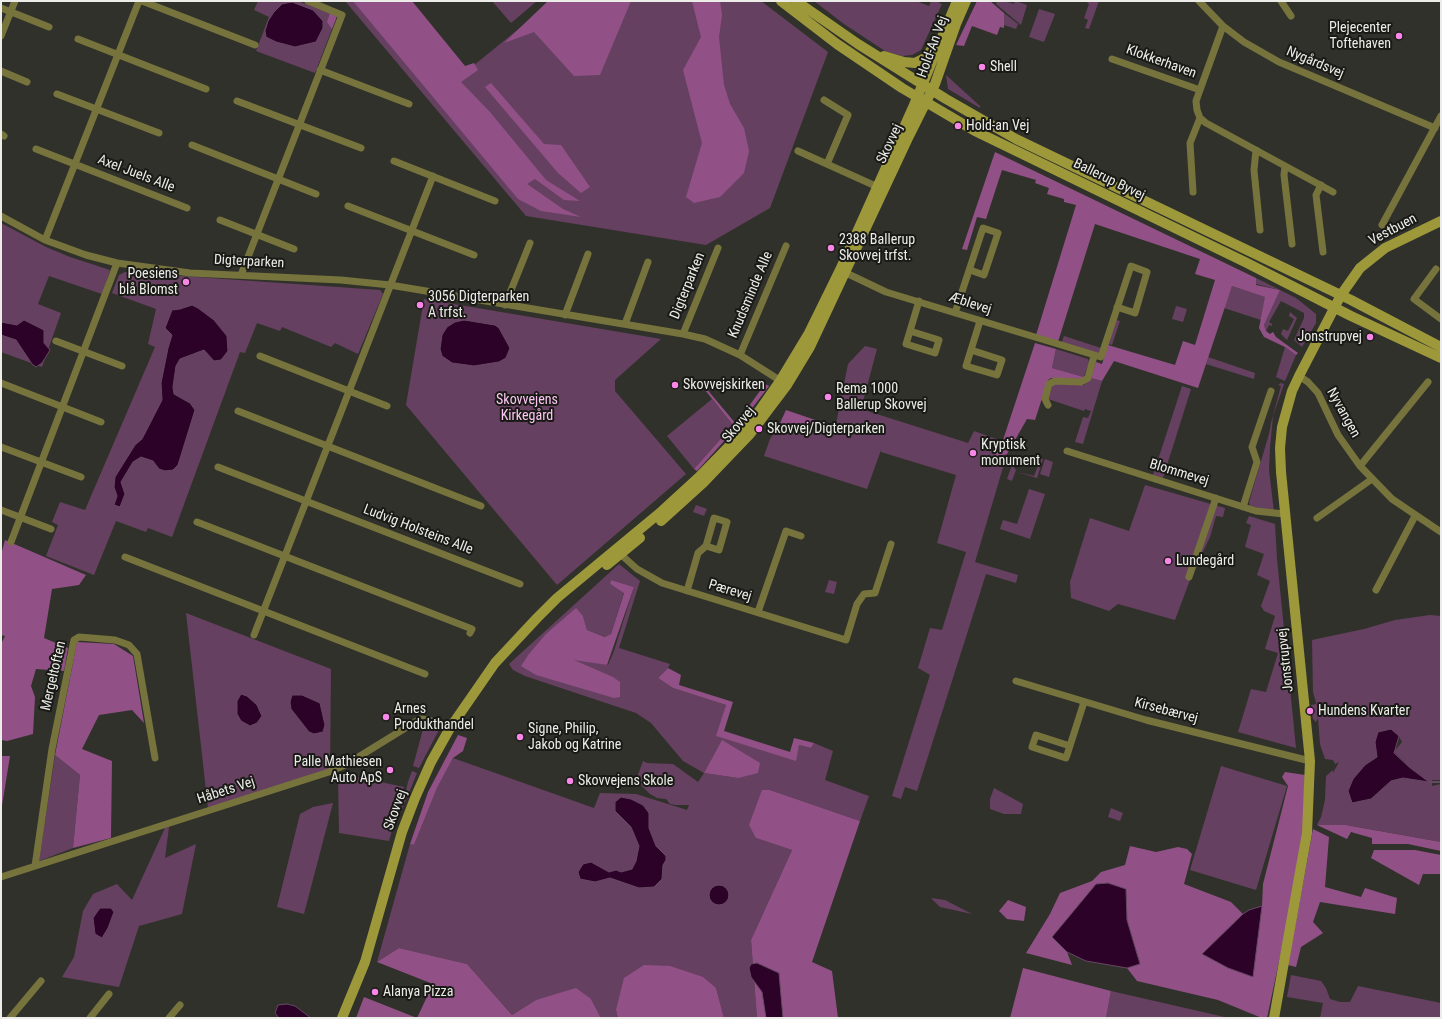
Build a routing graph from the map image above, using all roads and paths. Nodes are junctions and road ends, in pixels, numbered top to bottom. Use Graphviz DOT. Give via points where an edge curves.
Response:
graph roads {
  1 [pos="15,1"];
  2 [pos="139,1"];
  3 [pos="142,1"];
  4 [pos="308,1"];
  5 [pos="781,1"];
  6 [pos="796,1"];
  7 [pos="966,1"];
  8 [pos="1199,1"];
  9 [pos="1280,1"];
  10 [pos="956,4"];
  11 [pos="1,8"];
  12 [pos="11,12"];
  13 [pos="1291,16"];
  14 [pos="1224,26"];
  15 [pos="49,27"];
  16 [pos="1,36"];
  17 [pos="78,39"];
  18 [pos="858,44"];
  19 [pos="255,45"];
  20 [pos="117,54"];
  21 [pos="1112,58"];
  22 [pos="320,70"];
  23 [pos="1,72"];
  24 [pos="27,82"];
  25 [pos="927,88"];
  26 [pos="206,89"];
  27 [pos="1200,90"];
  28 [pos="57,94"];
  29 [pos="917,98"];
  30 [pos="824,100"];
  31 [pos="237,101"];
  32 [pos="926,103"];
  33 [pos="409,104"];
  34 [pos="96,108"];
  35 [pos="1441,116"];
  36 [pos="1200,118"];
  37 [pos="299,124"];
  38 [pos="1437,126"];
  39 [pos="159,133"];
  40 [pos="192,145"];
  41 [pos="361,148"];
  42 [pos="36,149"];
  43 [pos="798,150"];
  44 [pos="1256,150"];
  45 [pos="394,161"];
  46 [pos="75,164"];
  47 [pos="827,164"];
  48 [pos="1285,166"];
  49 [pos="433,176"];
  50 [pos="278,179"];
  51 [pos="1320,185"];
  52 [pos="880,189"];
  53 [pos="1193,192"];
  54 [pos="1333,192"];
  55 [pos="316,194"];
  56 [pos="495,201"];
  57 [pos="348,206"];
  58 [pos="187,208"];
  59 [pos="1,216"];
  60 [pos="220,220"];
  61 [pos="1441,221"];
  62 [pos="1382,225"];
  63 [pos="1260,230"];
  64 [pos="411,231"];
  65 [pos="257,234"];
  66 [pos="45,240"];
  67 [pos="530,243"];
  68 [pos="1292,244"];
  69 [pos="786,246"];
  70 [pos="718,248"];
  71 [pos="294,249"];
  72 [pos="1323,252"];
  73 [pos="588,254"];
  74 [pos="474,256"];
  75 [pos="648,262"];
  76 [pos="117,263"];
  77 [pos="1436,269"];
  78 [pos="970,270"];
  79 [pos="843,271"];
  80 [pos="241,275"];
  81 [pos="390,285"];
  82 [pos="1341,295"];
  83 [pos="919,301"];
  84 [pos="505,305"];
  85 [pos="1117,307"];
  86 [pos="1335,308"];
  87 [pos="955,313"];
  88 [pos="565,315"];
  89 [pos="1441,319"];
  90 [pos="980,321"];
  91 [pos="625,324"];
  92 [pos="910,331"];
  93 [pos="683,334"];
  94 [pos="56,341"];
  95 [pos="1441,347"];
  96 [pos="971,350"];
  97 [pos="83,351"];
  98 [pos="740,355"];
  99 [pos="260,356"];
  100 [pos="1094,356"];
  101 [pos="1441,358"];
  102 [pos="122,366"];
  103 [pos="1299,376"];
  104 [pos="1428,382"];
  105 [pos="1,383"];
  106 [pos="784,383"];
  107 [pos="349,391"];
  108 [pos="1271,391"];
  109 [pos="1048,405"];
  110 [pos="387,406"];
  111 [pos="62,407"];
  112 [pos="238,411"];
  113 [pos="101,422"];
  114 [pos="328,446"];
  115 [pos="1,447"];
  116 [pos="1067,451"];
  117 [pos="41,462"];
  118 [pos="218,466"];
  119 [pos="1360,466"];
  120 [pos="81,477"];
  121 [pos="1372,479"];
  122 [pos="1216,498"];
  123 [pos="306,501"];
  124 [pos="481,506"];
  125 [pos="1243,507"];
  126 [pos="1,510"];
  127 [pos="1284,514"];
  128 [pos="1415,516"];
  129 [pos="20,517"];
  130 [pos="1316,518"];
  131 [pos="197,522"];
  132 [pos="51,529"];
  133 [pos="1441,532"];
  134 [pos="801,536"];
  135 [pos="11,542"];
  136 [pos="891,544"];
  137 [pos="706,546"];
  138 [pos="618,552"];
  139 [pos="285,556"];
  140 [pos="125,557"];
  141 [pos="1189,577"];
  142 [pos="520,584"];
  143 [pos="1376,590"];
  144 [pos="687,591"];
  145 [pos="263,611"];
  146 [pos="758,612"];
  147 [pos="470,633"];
  148 [pos="254,636"];
  149 [pos="425,674"];
  150 [pos="1016,680"];
  151 [pos="1084,702"];
  152 [pos="450,728"];
  153 [pos="1070,746"];
  154 [pos="155,758"];
  155 [pos="1310,761"];
  156 [pos="35,866"];
  157 [pos="1,877"];
  158 [pos="41,981"];
  159 [pos="109,994"];
  160 [pos="180,1005"];
  161 [pos="10,1018"];
  162 [pos="90,1018"];
  163 [pos="169,1018"];
  164 [pos="342,1018"];
  165 [pos="1274,1018"];
  1 -- 12 [label="street"];
  2 -- 20 [label="street, Axel Juels Alle"];
  3 -- 19 [label="street"];
  4 -- 22 [label="street" via="342,15"];
  5 -- 29 [label="street, Ballerup Byvej" via="837,44"];
  6 -- 18 [label="street, Ballerup Byvej"];
  7 -- 25 [label="street, Hold-An Vej"];
  8 -- 14 [label="street, Nygårdsvej"];
  9 -- 13 [label="street"];
  10 -- 18 [label="street" via="927,57 916,63 894,60"];
  10 -- 25 [label="street"];
  11 -- 12 [label="street"];
  12 -- 15 [label="street"];
  12 -- 16 [label="street"];
  14 -- 27 [label="street, Klokkerhaven"];
  14 -- 38 [label="street, Nygårdsvej" via="1244,42 1279,62"];
  17 -- 20 [label="street"];
  18 -- 25 [label="street, Ballerup Byvej"];
  20 -- 26 [label="street"];
  20 -- 34 [label="street, Axel Juels Alle"];
  21 -- 27 [label="street, Klokkerhaven"];
  22 -- 33 [label="street"];
  22 -- 37 [label="street"];
  23 -- 24 [label="street"];
  25 -- 29 [label="street, Hold-An Vej"];
  25 -- 32 [label="street, Hold-An Vej"];
  25 -- 82 [label="street, Ballerup Byvej" via="1016,139"];
  27 -- 36 [label="street, Klokkerhaven" via="1196,110"];
  28 -- 34 [label="street"];
  29 -- 32 [label="street, Ballerup Byvej"];
  29 -- 52 [label="street, Skovvej"];
  30 -- 47 [label="street" via="848,115"];
  31 -- 37 [label="street"];
  32 -- 52 [label="street, Skovvej"];
  32 -- 86 [label="street, Ballerup Byvej" via="975,130"];
  34 -- 39 [label="street"];
  34 -- 46 [label="street, Axel Juels Alle"];
  35 -- 38 [label="street"];
  36 -- 44 [label="street"];
  36 -- 53 [label="street" via="1190,143"];
  37 -- 41 [label="street"];
  37 -- 50 [label="street"];
  38 -- 62 [label="street"];
  40 -- 50 [label="street"];
  42 -- 46 [label="street, Axel Juels Alle"];
  43 -- 47 [label="street"];
  44 -- 48 [label="street"];
  44 -- 63 [label="street" via="1254,170"];
  45 -- 49 [label="street"];
  46 -- 58 [label="street, Axel Juels Alle"];
  46 -- 66 [label="street, Axel Juels Alle"];
  47 -- 52 [label="street"];
  48 -- 51 [label="street"];
  48 -- 68 [label="street"];
  49 -- 56 [label="street"];
  49 -- 64 [label="street"];
  50 -- 55 [label="street"];
  50 -- 65 [label="street"];
  51 -- 54 [label="street"];
  51 -- 72 [label="street" via="1316,195"];
  52 -- 79 [label="street, Skovvej"];
  57 -- 64 [label="street"];
  59 -- 66 [label="street, Digterparken"];
  60 -- 65 [label="street"];
  61 -- 82 [label="street, Vestbuen" via="1373,256 1360,268"];
  64 -- 74 [label="street"];
  64 -- 81 [label="street"];
  65 -- 71 [label="street"];
  65 -- 80 [label="street"];
  66 -- 76 [label="street, Digterparken"];
  67 -- 84 [label="street"];
  69 -- 98 [label="street, Knudsminde Alle"];
  70 -- 93 [label="street, Digterparken"];
  73 -- 88 [label="street"];
  75 -- 91 [label="street"];
  76 -- 80 [label="street, Digterparken"];
  76 -- 97 [label="street"];
  77 -- 89 [label="street" via="1414,299"];
  78 -- 78 [label="street" via="984,274 998,233 983,228"];
  78 -- 87 [label="street" via="966,275"];
  79 -- 83 [label="street, Æblevej" via="886,292"];
  79 -- 106 [label="street, Skovvej" via="810,347"];
  80 -- 81 [label="street, Digterparken"];
  81 -- 84 [label="street, Digterparken"];
  81 -- 107 [label="street"];
  82 -- 86 [label="street, Vestbuen"];
  82 -- 95 [label="street, Ballerup Byvej"];
  83 -- 87 [label="street, Æblevej"];
  83 -- 92 [label="street"];
  84 -- 88 [label="street, Digterparken"];
  85 -- 85 [label="street" via="1135,313 1147,272 1131,266"];
  85 -- 100 [label="street" via="1101,357"];
  86 -- 101 [label="street, Ballerup Byvej"];
  86 -- 103 [label="street, Jonstrupvej"];
  87 -- 90 [label="street, Æblevej"];
  88 -- 91 [label="street, Digterparken"];
  90 -- 96 [label="street"];
  90 -- 100 [label="street, Æblevej"];
  91 -- 93 [label="street, Digterparken"];
  92 -- 92 [label="street" via="906,344 935,353 939,340"];
  93 -- 98 [label="street, Digterparken" via="705,339"];
  94 -- 97 [label="street"];
  96 -- 96 [label="street" via="966,366 997,375 1002,360"];
  97 -- 102 [label="street"];
  97 -- 111 [label="street"];
  98 -- 106 [label="street, Digterparken"];
  99 -- 107 [label="street"];
  100 -- 109 [label="street" via="1088,378 1082,382 1056,381 1049,384 1045,399"];
  103 -- 119 [label="street, Nyvangen" via="1318,394 1338,435"];
  103 -- 127 [label="street, Jonstrupvej" via="1282,427 1280,448"];
  104 -- 119 [label="street, Nyvangen"];
  105 -- 111 [label="street"];
  106 -- 138 [label="street, Skovvej" via="750,434 724,462 672,511"];
  107 -- 110 [label="street"];
  107 -- 114 [label="street"];
  108 -- 125 [label="street" via="1252,447 1257,462"];
  111 -- 113 [label="street"];
  111 -- 117 [label="street"];
  112 -- 114 [label="street"];
  114 -- 123 [label="street"];
  114 -- 124 [label="street"];
  115 -- 117 [label="street"];
  116 -- 122 [label="street, Blommevej"];
  117 -- 120 [label="street"];
  117 -- 129 [label="street"];
  118 -- 123 [label="street, Ludvig Holsteins Alle"];
  119 -- 121 [label="street, Nyvangen"];
  121 -- 128 [label="street, Nyvangen" via="1392,499"];
  121 -- 130 [label="street"];
  122 -- 125 [label="street, Blommevej"];
  122 -- 141 [label="street"];
  123 -- 139 [label="street"];
  123 -- 142 [label="street, Ludvig Holsteins Alle"];
  125 -- 127 [label="street, Blommevej" via="1269,514"];
  126 -- 129 [label="street"];
  127 -- 155 [label="street, Jonstrupvej"];
  128 -- 133 [label="street, Nyvangen"];
  128 -- 143 [label="street"];
  129 -- 132 [label="street"];
  129 -- 135 [label="street"];
  131 -- 139 [label="street"];
  134 -- 146 [label="street" via="786,531"];
  136 -- 146 [label="street, Pærevej" via="875,594 864,594 857,604 846,640"];
  137 -- 144 [label="street" via="698,553"];
  138 -- 144 [label="street, Pærevej" via="652,579"];
  138 -- 152 [label="street, Skovvej" via="522,634 487,674"];
  139 -- 145 [label="street"];
  139 -- 147 [label="street" via="472,629"];
  140 -- 145 [label="street"];
  144 -- 146 [label="street, Pærevej"];
  145 -- 148 [label="street"];
  145 -- 149 [label="street"];
  150 -- 151 [label="street, Kirsebærvej"];
  151 -- 153 [label="street"];
  151 -- 155 [label="street, Kirsebærvej"];
  152 -- 156 [label="street, Håbets Vej" via="420,719 347,764 329,772"];
  152 -- 164 [label="street, Skovvej" via="414,798 365,962"];
  153 -- 153 [label="street" via="1066,758 1032,748 1036,735"];
  154 -- 156 [label="street, Mergeltoften" via="137,654 129,645 115,640 79,637 74,640 52,749"];
  155 -- 165 [label="street, Jonstrupvej" via="1307,833"];
  156 -- 157 [label="street, Håbets Vej"];
  158 -- 161 [label="street"];
  159 -- 162 [label="street"];
  160 -- 163 [label="street"];
}
